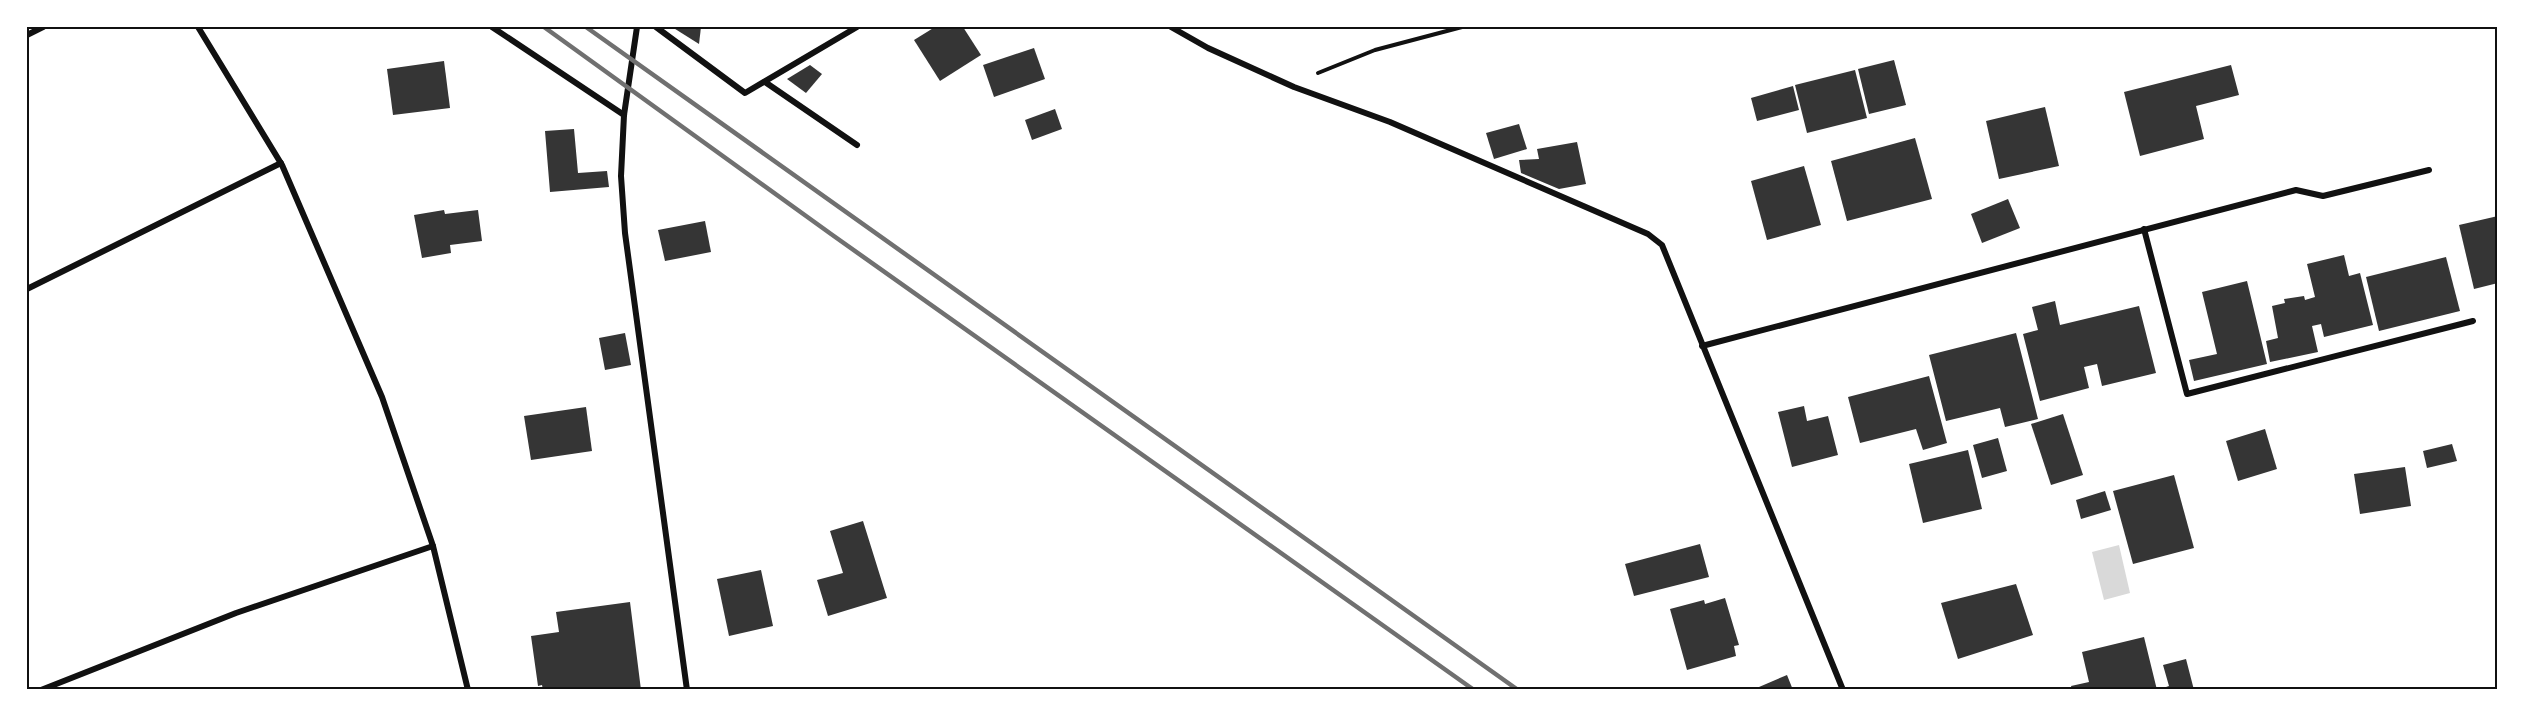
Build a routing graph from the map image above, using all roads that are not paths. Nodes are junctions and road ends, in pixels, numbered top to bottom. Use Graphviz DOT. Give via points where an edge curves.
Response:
graph roads {
  1 [pos="43,27"];
  2 [pos="198,27"];
  3 [pos="492,27"];
  4 [pos="637,27"];
  5 [pos="656,27"];
  6 [pos="856,27"];
  7 [pos="1171,27"];
  8 [pos="27,35"];
  9 [pos="765,82"];
  10 [pos="624,115"];
  11 [pos="856,145"];
  12 [pos="281,163"];
  13 [pos="2429,170"];
  14 [pos="2144,230"];
  15 [pos="27,289"];
  16 [pos="2473,321"];
  17 [pos="1702,346"];
  18 [pos="433,546"];
  19 [pos="41,690"];
  20 [pos="468,690"];
  21 [pos="687,690"];
  22 [pos="1843,690"];
  1 -- 8 [label="street"];
  2 -- 12 [label="street"];
  3 -- 10 [label="street"];
  4 -- 10 [label="street"];
  5 -- 9 [label="street" via="746,93"];
  6 -- 9 [label="street"];
  7 -- 17 [label="street" via="1294,87 1390,122 1648,234 1662,245"];
  9 -- 11 [label="street"];
  10 -- 21 [label="street" via="621,176 625,233"];
  12 -- 15 [label="street"];
  12 -- 18 [label="street" via="382,397"];
  13 -- 14 [label="street" via="2323,196 2296,190"];
  14 -- 16 [label="street" via="2187,394"];
  14 -- 17 [label="street"];
  17 -- 22 [label="street"];
  18 -- 19 [label="street" via="236,613"];
  18 -- 20 [label="street"];
}
